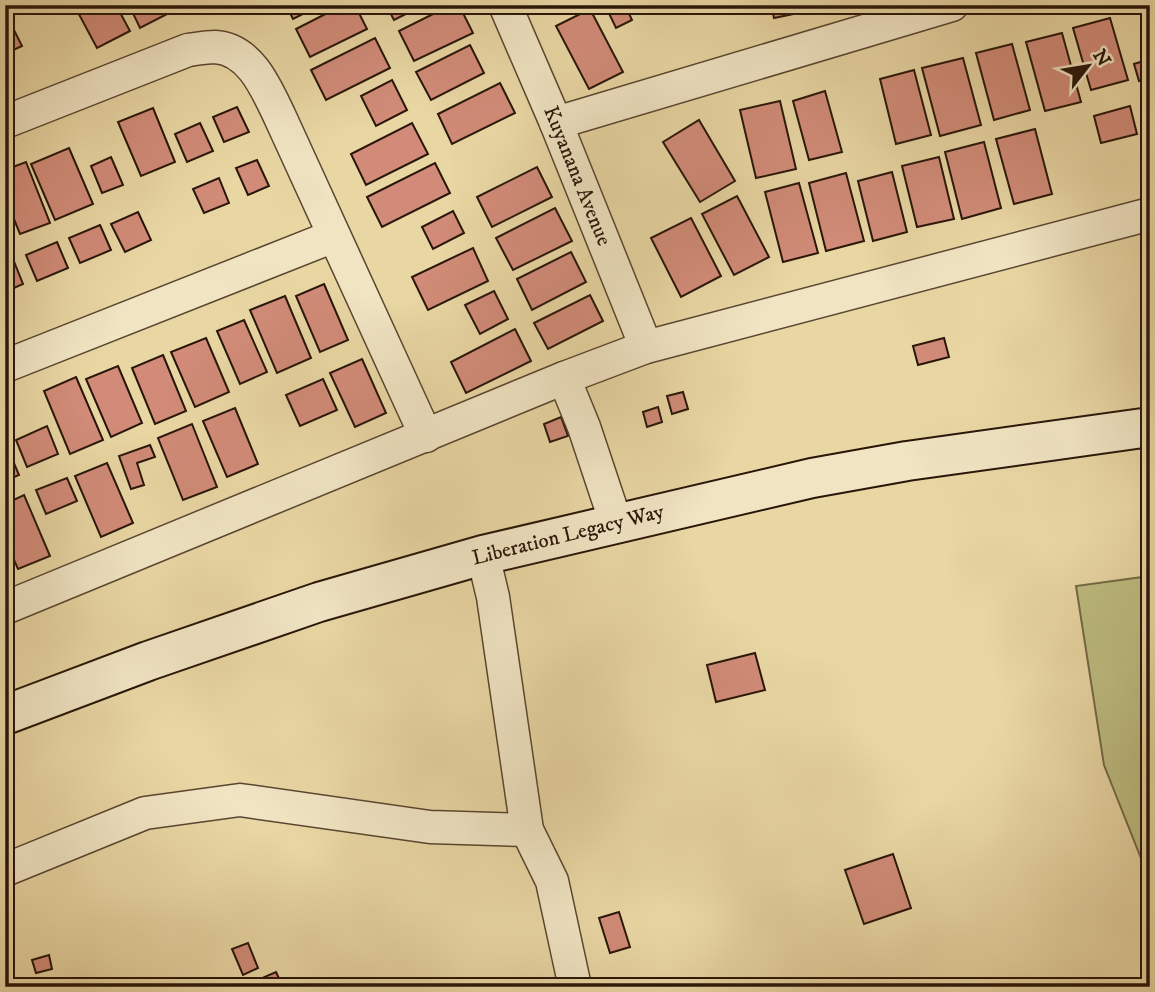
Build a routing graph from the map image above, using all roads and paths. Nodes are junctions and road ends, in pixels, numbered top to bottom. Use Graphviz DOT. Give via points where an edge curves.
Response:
graph roads {
  1 [pos="505,5"];
  2 [pos="952,5"];
  3 [pos="5,122"];
  4 [pos="556,123"];
  5 [pos="1150,214"];
  6 [pos="334,236"];
  7 [pos="646,347"];
  8 [pos="5,366"];
  9 [pos="564,378"];
  10 [pos="1150,427"];
  11 [pos="426,436"];
  12 [pos="616,523"];
  13 [pos="483,555"];
  14 [pos="5,608"];
  15 [pos="5,715"];
  16 [pos="527,830"];
  17 [pos="5,870"];
  18 [pos="575,987"];
  1 -- 4 [label="street, Kuyanana Avenue"];
  2 -- 4 [label="street"];
  3 -- 6 [label="street" via="188,50 217,47 242,57 261,78"];
  4 -- 7 [label="street, Kuyanana Avenue"];
  5 -- 7 [label="street"];
  6 -- 8 [label="street"];
  6 -- 11 [label="street"];
  7 -- 9 [label="street"];
  9 -- 11 [label="street"];
  9 -- 12 [label="street"];
  10 -- 12 [label="main road, Liberation Legacy Way" via="907,461"];
  11 -- 14 [label="street"];
  12 -- 13 [label="main road, Liberation Legacy Way"];
  13 -- 15 [label="main road, Liberation Legacy Way" via="306,607"];
  13 -- 16 [label="street"];
  16 -- 17 [label="street" via="430,827 240,800 145,813"];
  16 -- 18 [label="street" via="552,881"];
}
